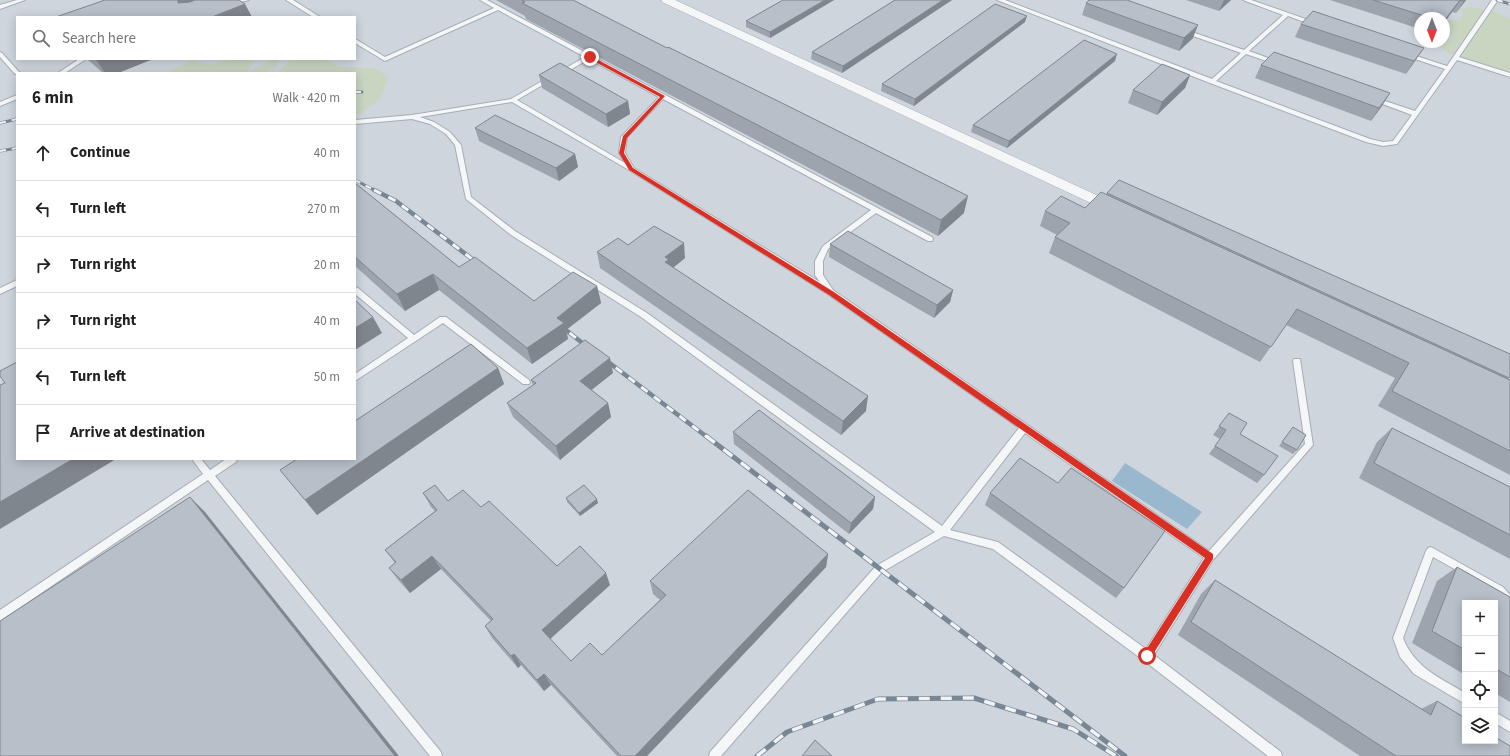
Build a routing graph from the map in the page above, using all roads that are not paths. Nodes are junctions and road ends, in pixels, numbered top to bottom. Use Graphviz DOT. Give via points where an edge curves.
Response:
graph roads {
  1 [pos="22,0"];
  2 [pos="246,0"];
  3 [pos="289,0"];
  4 [pos="483,0"];
  5 [pos="666,0"];
  6 [pos="1000,0"];
  7 [pos="1246,0"];
  8 [pos="1496,0"];
  9 [pos="223,5"];
  10 [pos="0,7"];
  11 [pos="498,8"];
  12 [pos="1287,14"];
  13 [pos="315,16"];
  14 [pos="1324,26"];
  15 [pos="1179,29"];
  16 [pos="356,41"];
  17 [pos="1246,52"];
  18 [pos="0,54"];
  19 [pos="1405,54"];
  20 [pos="590,57"];
  21 [pos="1456,58"];
  22 [pos="81,60"];
  23 [pos="1283,66"];
  24 [pos="1449,69"];
  25 [pos="16,72"];
  26 [pos="63,72"];
  27 [pos="1510,75"];
  28 [pos="1212,82"];
  29 [pos="1364,95"];
  30 [pos="663,96"];
  31 [pos="16,97"];
  32 [pos="513,100"];
  33 [pos="0,104"];
  34 [pos="1416,114"];
  35 [pos="412,117"];
  36 [pos="356,122"];
  37 [pos="631,169"];
  38 [pos="876,210"];
  39 [pos="1127,215"];
  40 [pos="930,239"];
  41 [pos="16,283"];
  42 [pos="0,291"];
  43 [pos="356,291"];
  44 [pos="832,293"];
  45 [pos="414,339"];
  46 [pos="1297,362"];
  47 [pos="356,377"];
  48 [pos="526,382"];
  49 [pos="1024,428"];
  50 [pos="197,460"];
  51 [pos="232,460"];
  52 [pos="209,475"];
  53 [pos="942,532"];
  54 [pos="1210,557"];
  55 [pos="1510,603"];
  56 [pos="0,616"];
  57 [pos="1147,656"];
  58 [pos="1462,697"];
  59 [pos="1498,719"];
  60 [pos="1510,726"];
  61 [pos="437,756"];
  62 [pos="714,756"];
  63 [pos="1277,756"];
  1 -- 10 [label="lane"];
  2 -- 9 [label="lane"];
  3 -- 13 [label="lane"];
  4 -- 11 [label="lane"];
  5 -- 39 [label="street"];
  6 -- 28 [label="lane"];
  7 -- 12 [label="lane"];
  8 -- 21 [label="lane"];
  11 -- 16 [label="lane" via="385,59"];
  11 -- 20 [label="lane"];
  12 -- 14 [label="lane"];
  12 -- 17 [label="lane"];
  15 -- 17 [label="lane"];
  17 -- 23 [label="lane"];
  17 -- 28 [label="lane"];
  18 -- 25 [label="lane"];
  19 -- 24 [label="lane"];
  20 -- 30 [label="lane"];
  20 -- 32 [label="lane"];
  21 -- 24 [label="lane"];
  21 -- 27 [label="lane"];
  22 -- 26 [label="lane"];
  24 -- 34 [label="lane"];
  28 -- 34 [label="lane" via="1368,141 1383,144 1395,143"];
  29 -- 34 [label="lane"];
  30 -- 37 [label="lane" via="624,138 622,153"];
  30 -- 38 [label="lane"];
  31 -- 33 [label="lane"];
  32 -- 35 [label="lane"];
  32 -- 37 [label="lane"];
  35 -- 36 [label="lane"];
  35 -- 53 [label="lane" via="432,123 448,132 458,145 468,198 513,233 644,315"];
  37 -- 44 [label="lane"];
  38 -- 40 [label="lane"];
  38 -- 44 [label="lane" via="826,248 819,261 819,275"];
  41 -- 42 [label="lane"];
  43 -- 45 [label="lane"];
  44 -- 49 [label="lane"];
  45 -- 47 [label="lane"];
  45 -- 48 [label="lane" via="443,319"];
  46 -- 54 [label="lane" via="1309,445"];
  49 -- 53 [label="lane"];
  49 -- 54 [label="lane"];
  50 -- 52 [label="lane"];
  51 -- 52 [label="lane"];
  52 -- 56 [label="lane"];
  52 -- 61 [label="lane"];
  53 -- 57 [label="lane" via="996,545"];
  53 -- 62 [label="lane" via="879,569"];
  54 -- 57 [label="lane"];
  55 -- 58 [label="lane" via="1500,590 1431,551 1398,638 1404,653 1418,670"];
  57 -- 63 [label="lane"];
  59 -- 60 [label="lane"];
}
